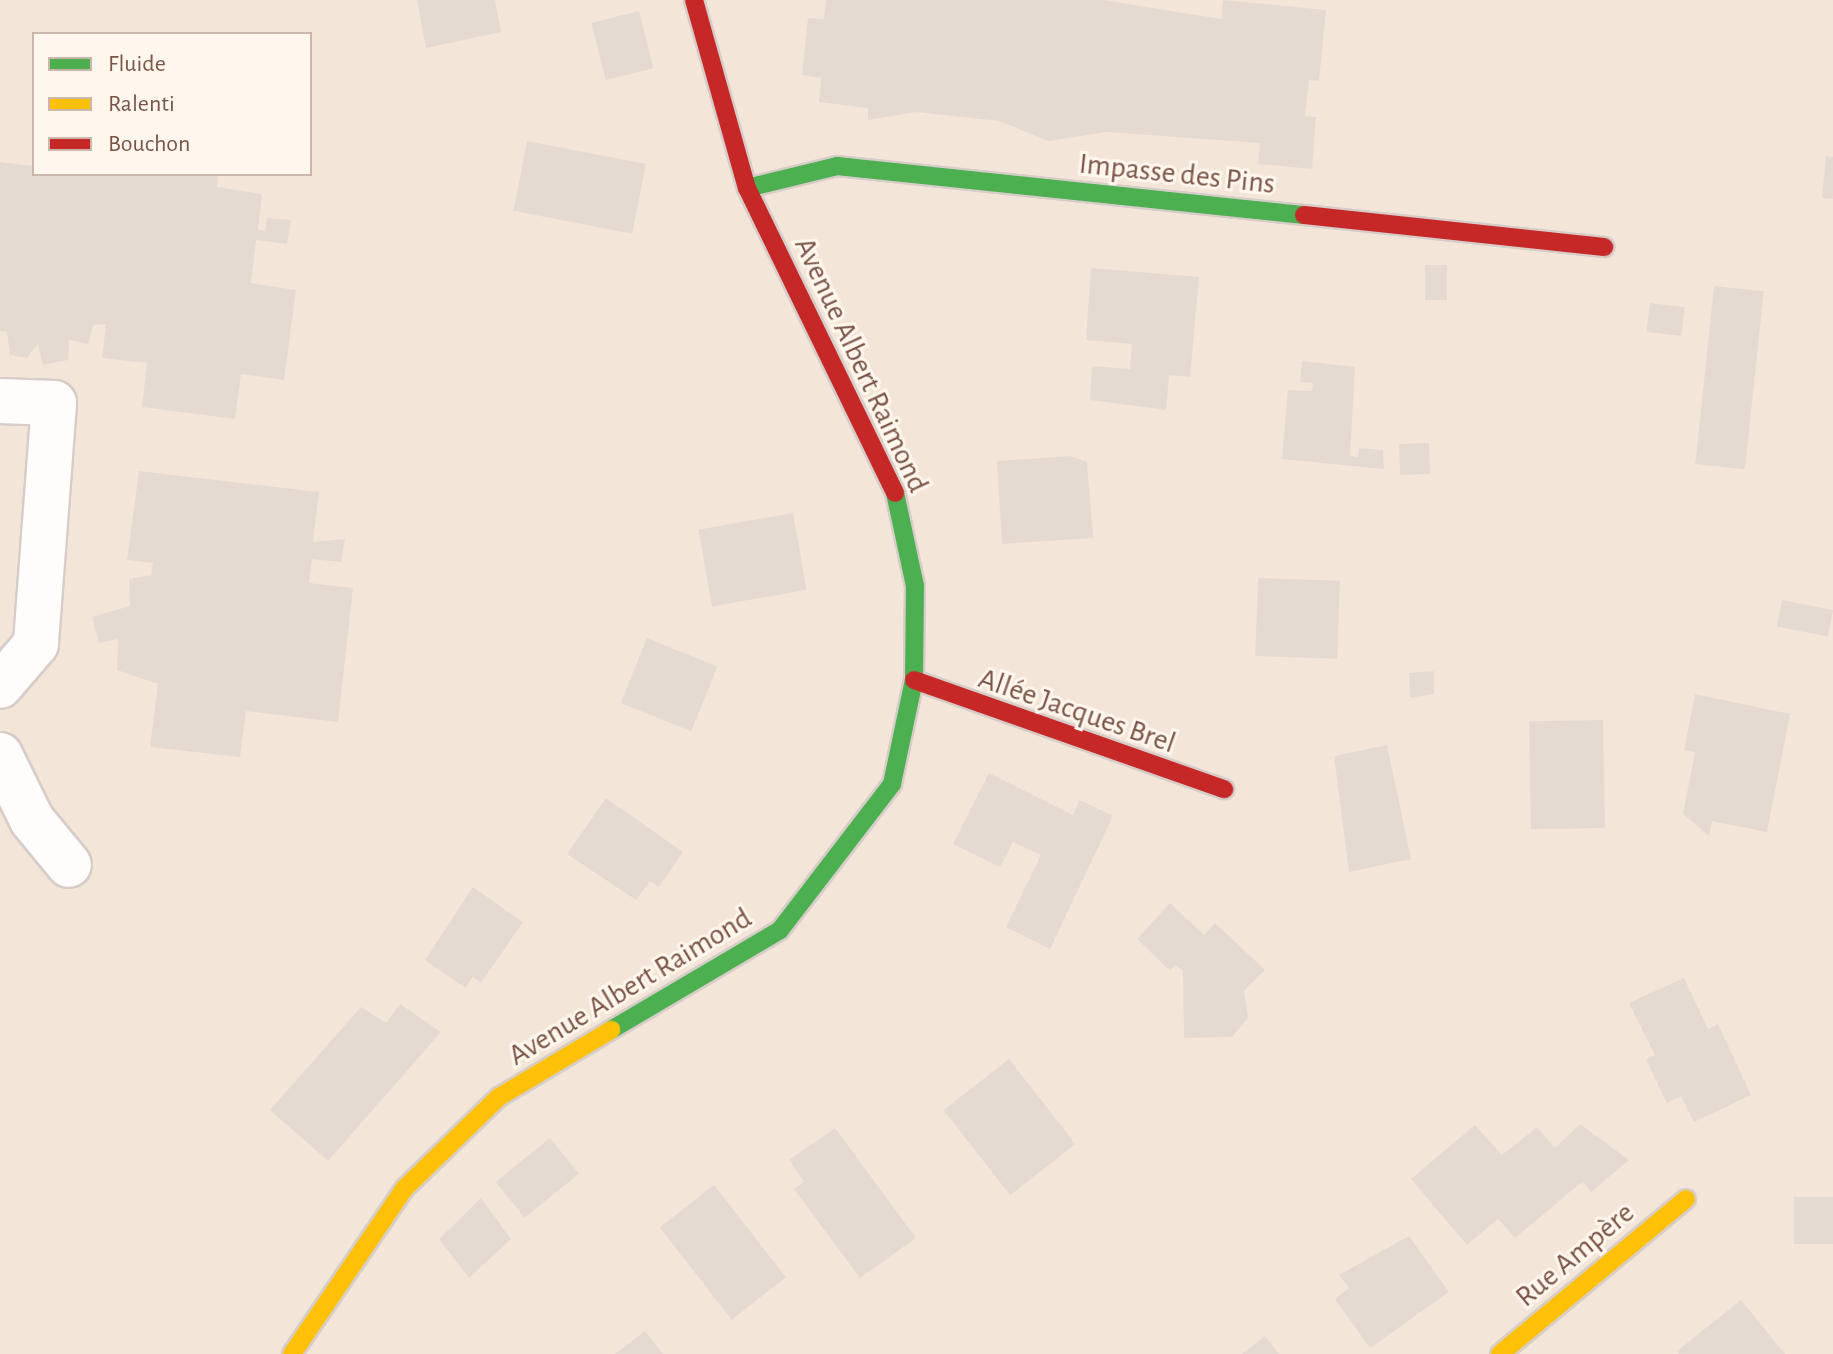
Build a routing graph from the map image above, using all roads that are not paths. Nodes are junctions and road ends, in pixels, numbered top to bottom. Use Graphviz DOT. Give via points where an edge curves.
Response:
graph roads {
  1 [pos="694,0"];
  2 [pos="747,188"];
  3 [pos="1604,247"];
  4 [pos="0,401"];
  5 [pos="914,680"];
  6 [pos="0,686"];
  7 [pos="0,755"];
  8 [pos="1224,789"];
  9 [pos="69,865"];
  10 [pos="1686,1199"];
  11 [pos="292,1354"];
  12 [pos="1500,1354"];
  1 -- 2 [label="street, Avenue Albert Raimond"];
  2 -- 3 [label="street, Impasse des Pins" via="837,166"];
  2 -- 5 [label="street, Avenue Albert Raimond" via="895,493 915,586"];
  4 -- 6 [label="street" via="54,403 36,644"];
  5 -- 8 [label="street, Allée Jacques Brel"];
  5 -- 11 [label="street, Avenue Albert Raimond" via="892,784 780,930 499,1097 405,1188"];
  7 -- 9 [label="street" via="32,820"];
  10 -- 12 [label="street, Rue Ampère"];
}
